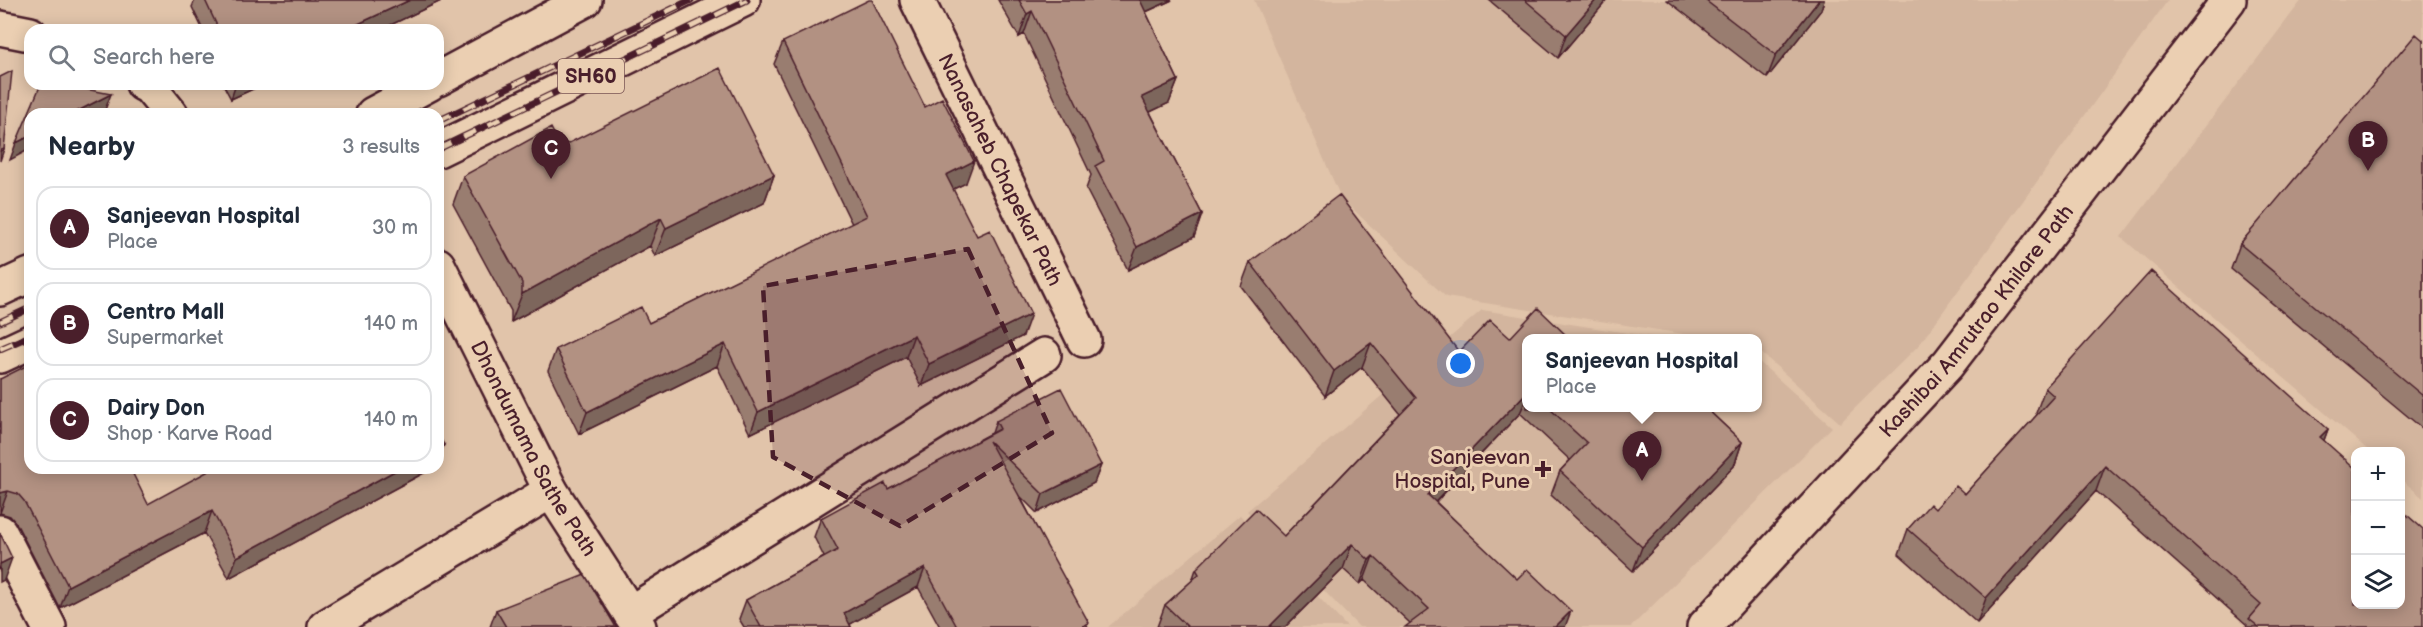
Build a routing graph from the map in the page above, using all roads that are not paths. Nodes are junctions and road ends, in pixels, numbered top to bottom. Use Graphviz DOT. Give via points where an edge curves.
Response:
graph roads {
  1 [pos="585,0"];
  2 [pos="742,0"];
  3 [pos="917,0"];
  4 [pos="2229,0"];
  5 [pos="0,28"];
  6 [pos="24,33"];
  7 [pos="444,76"];
  8 [pos="151,90"];
  9 [pos="418,90"];
  10 [pos="166,108"];
  11 [pos="384,108"];
  12 [pos="444,147"];
  13 [pos="444,277"];
  14 [pos="24,278"];
  15 [pos="0,289"];
  16 [pos="1084,340"];
  17 [pos="24,345"];
  18 [pos="1044,355"];
  19 [pos="0,356"];
  20 [pos="551,491"];
  21 [pos="0,532"];
  22 [pos="635,620"];
  23 [pos="50,627"];
  24 [pos="326,627"];
  25 [pos="1704,627"];
  1 -- 7 [label="street"];
  2 -- 12 [label="street, SH60"];
  3 -- 16 [label="street, Nanasaheb Chapekar Path"];
  4 -- 25 [label="street, Kashibai Amrutrao Khilare Path" via="1948,364"];
  5 -- 6 [label="street"];
  8 -- 10 [label="street"];
  9 -- 11 [label="street"];
  13 -- 20 [label="street, Dhondumama Sathe Path"];
  14 -- 15 [label="street"];
  17 -- 19 [label="street"];
  18 -- 22 [label="street"];
  20 -- 22 [label="street, Dhondumama Sathe Path"];
  20 -- 24 [label="street"];
  21 -- 23 [label="street"];
}
